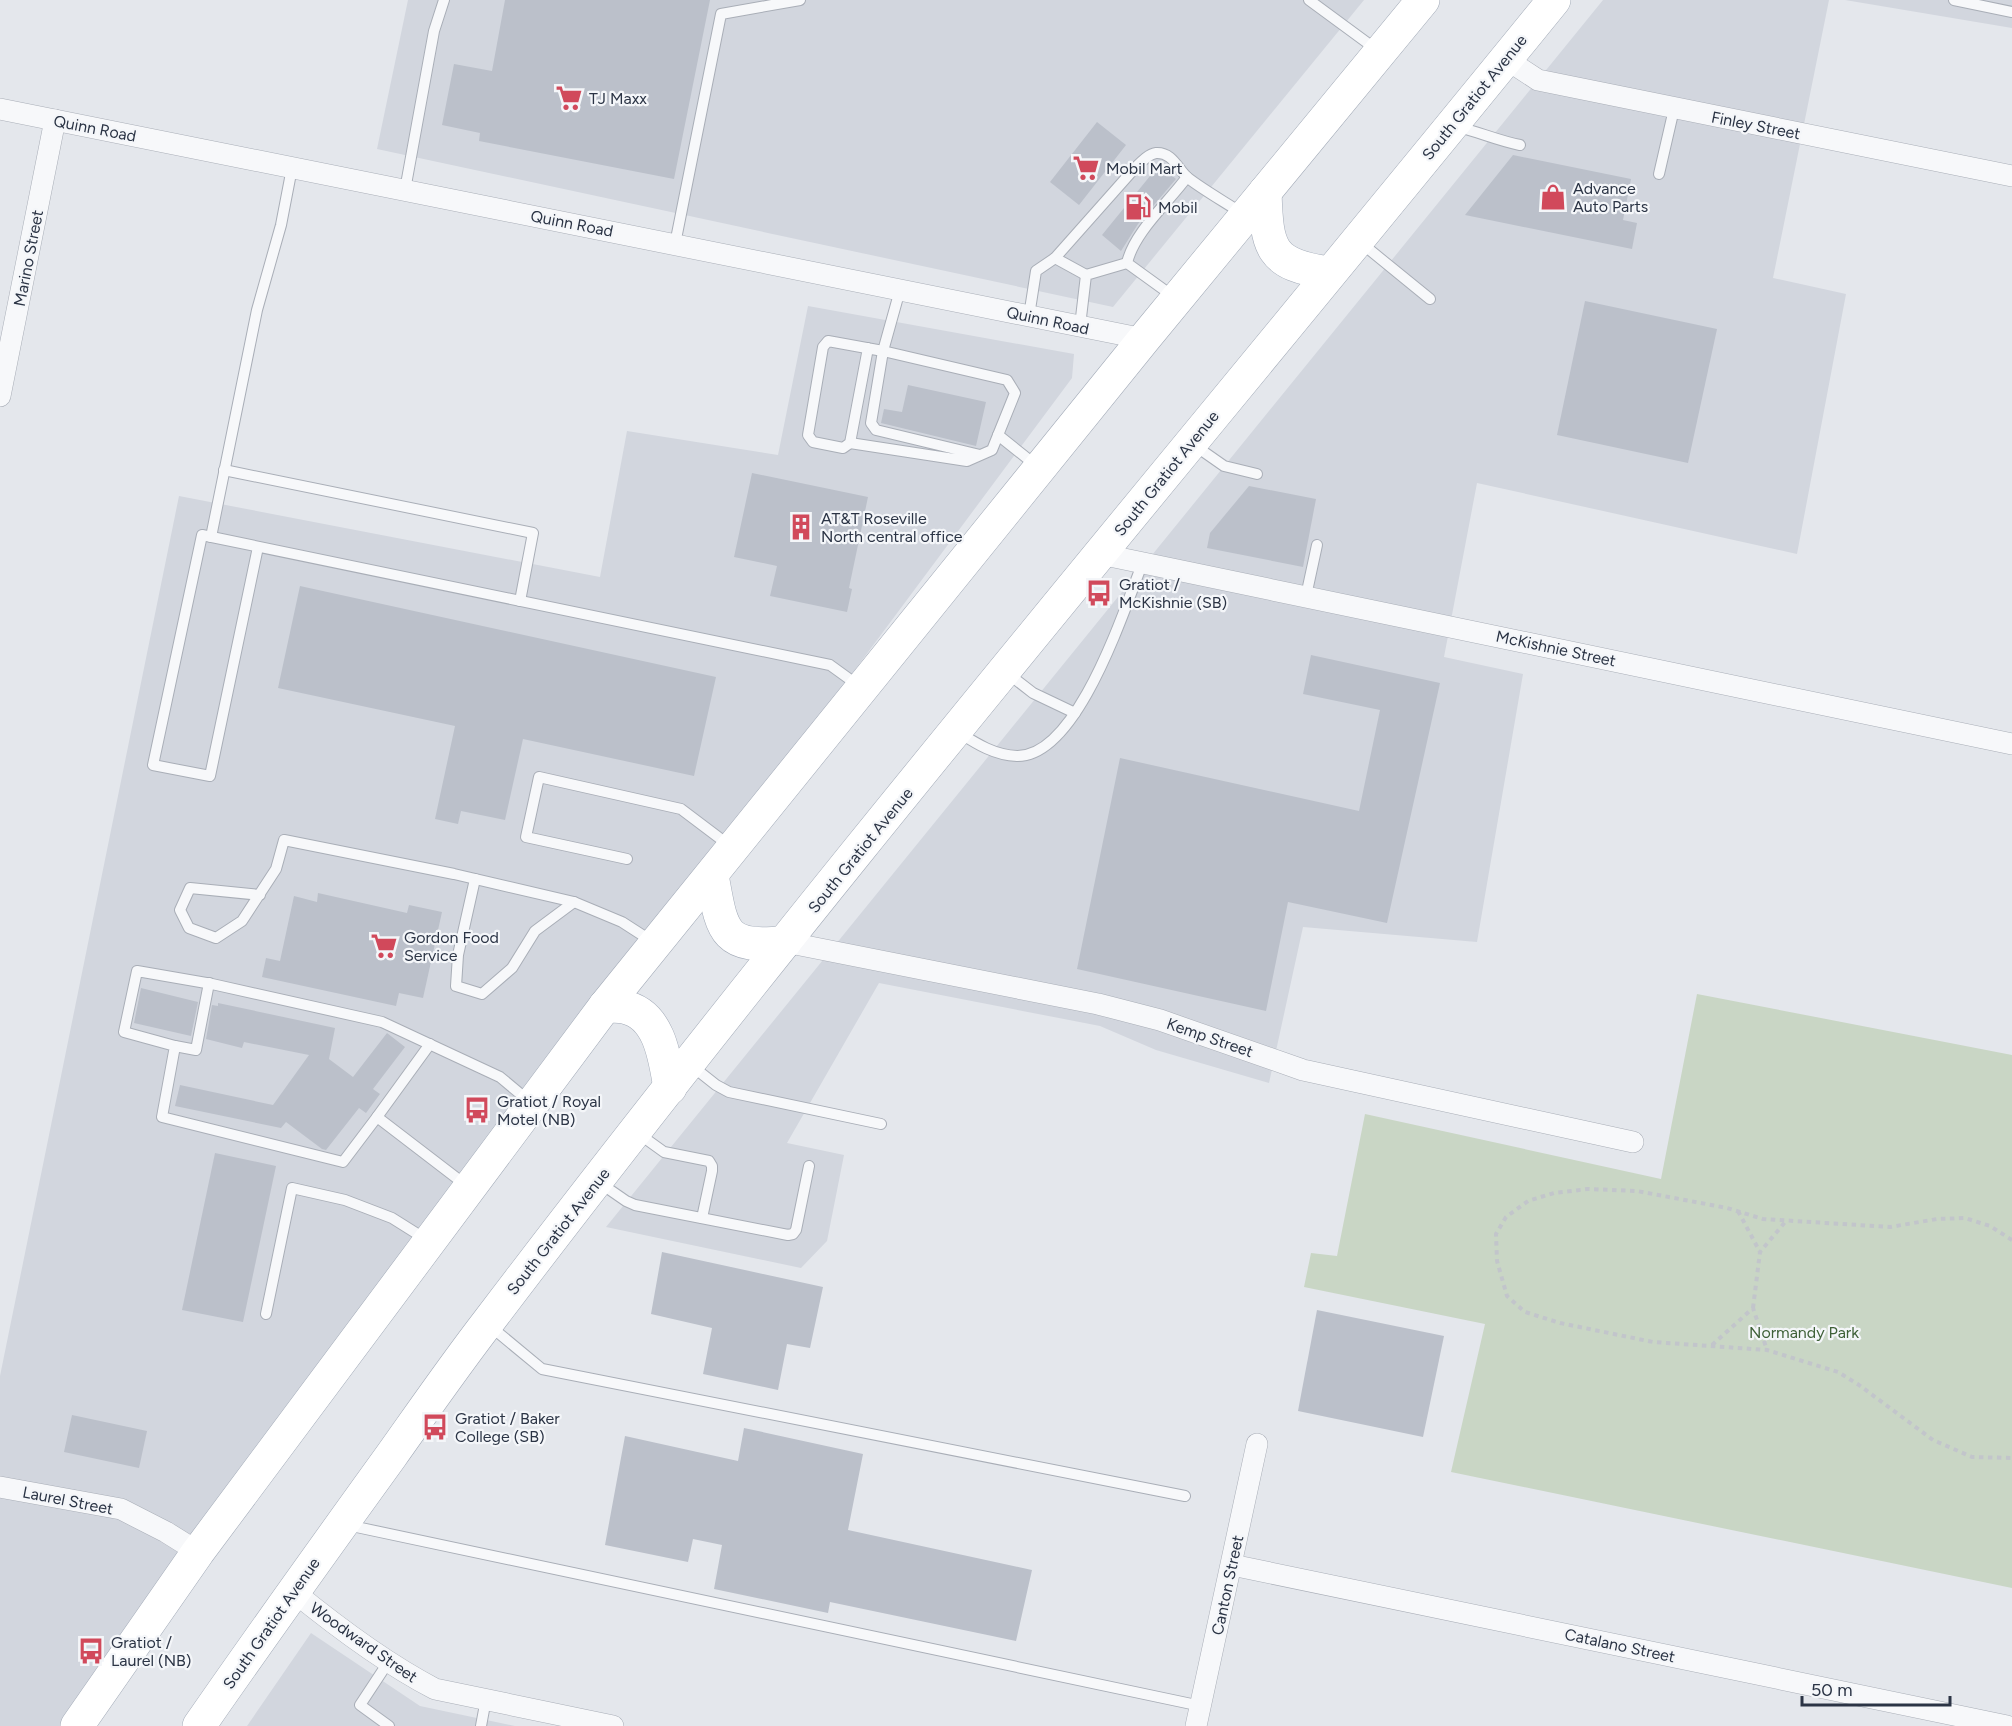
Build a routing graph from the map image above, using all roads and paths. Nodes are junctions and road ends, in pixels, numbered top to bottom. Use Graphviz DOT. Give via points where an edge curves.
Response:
graph roads {
  1 [pos="444,0"];
  2 [pos="800,0"];
  3 [pos="1309,0"];
  4 [pos="1422,0"];
  5 [pos="1554,0"];
  6 [pos="1954,0"];
  7 [pos="2012,12"];
  8 [pos="1380,52"];
  9 [pos="1506,59"];
  10 [pos="0,109"];
  11 [pos="1674,109"];
  12 [pos="55,120"];
  13 [pos="1452,125"];
  14 [pos="1520,145"];
  15 [pos="292,168"];
  16 [pos="1659,174"];
  17 [pos="2012,176"];
  18 [pos="1187,177"];
  19 [pos="405,190"];
  20 [pos="1255,204"];
  21 [pos="1358,240"];
  22 [pos="675,244"];
  23 [pos="1055,258"];
  24 [pos="1127,263"];
  25 [pos="1330,273"];
  26 [pos="1086,275"];
  27 [pos="900,290"];
  28 [pos="1177,299"];
  29 [pos="1430,299"];
  30 [pos="1029,316"];
  31 [pos="1080,326"];
  32 [pos="1144,339"];
  33 [pos="868,348"];
  34 [pos="883,351"];
  35 [pos="0,396"];
  36 [pos="998,435"];
  37 [pos="850,443"];
  38 [pos="1191,443"];
  39 [pos="980,455"];
  40 [pos="1040,468"];
  41 [pos="224,470"];
  42 [pos="1257,474"];
  43 [pos="211,537"];
  44 [pos="1317,545"];
  45 [pos="258,547"];
  46 [pos="1100,554"];
  47 [pos="1143,562"];
  48 [pos="1306,596"];
  49 [pos="520,601"];
  50 [pos="1005,671"];
  51 [pos="862,688"];
  52 [pos="1075,714"];
  53 [pos="957,731"];
  54 [pos="2012,744"];
  55 [pos="733,848"];
  56 [pos="627,859"];
  57 [pos="712,875"];
  58 [pos="475,879"];
  59 [pos="260,895"];
  60 [pos="574,902"];
  61 [pos="786,942"];
  62 [pos="656,944"];
  63 [pos="209,983"];
  64 [pos="605,1006"];
  65 [pos="430,1044"];
  66 [pos="175,1046"];
  67 [pos="680,1076"];
  68 [pos="532,1105"];
  69 [pos="377,1118"];
  70 [pos="881,1124"];
  71 [pos="636,1132"];
  72 [pos="1632,1142"];
  73 [pos="809,1166"];
  74 [pos="598,1181"];
  75 [pos="470,1188"];
  76 [pos="1738,1211"];
  77 [pos="702,1218"];
  78 [pos="1786,1220"];
  79 [pos="2012,1240"];
  80 [pos="429,1242"];
  81 [pos="1760,1252"];
  82 [pos="1753,1308"];
  83 [pos="266,1314"];
  84 [pos="486,1324"];
  85 [pos="1712,1345"];
  86 [pos="1767,1350"];
  87 [pos="1257,1444"];
  88 [pos="2012,1458"];
  89 [pos="0,1487"];
  90 [pos="1185,1496"];
  91 [pos="342,1524"];
  92 [pos="198,1552"];
  93 [pos="1232,1565"];
  94 [pos="293,1592"];
  95 [pos="389,1661"];
  96 [pos="486,1700"];
  97 [pos="1199,1716"];
  98 [pos="77,1726"];
  99 [pos="199,1726"];
  100 [pos="389,1726"];
  101 [pos="481,1726"];
  102 [pos="613,1726"];
  103 [pos="2007,1726"];
  1 -- 19 [label="lane" via="434,31"];
  2 -- 22 [label="lane" via="722,14"];
  3 -- 8 [label="lane"];
  4 -- 8 [label="main road"];
  5 -- 9 [label="main road, South Gratiot Avenue"];
  6 -- 7 [label="lane"];
  8 -- 20 [label="main road"];
  9 -- 11 [label="street, Finley Street" via="1538,80"];
  9 -- 13 [label="main road, South Gratiot Avenue"];
  10 -- 12 [label="street, Quinn Road"];
  11 -- 16 [label="lane"];
  11 -- 17 [label="street, Finley Street"];
  12 -- 15 [label="street, Quinn Road"];
  12 -- 35 [label="street, Marino Street"];
  13 -- 14 [label="lane"];
  13 -- 21 [label="main road, South Gratiot Avenue"];
  15 -- 19 [label="street, Quinn Road"];
  15 -- 41 [label="lane"];
  18 -- 20 [label="lane"];
  18 -- 23 [label="lane" via="1166,155 1155,153 1146,158"];
  18 -- 24 [label="lane" via="1144,231"];
  19 -- 22 [label="street, Quinn Road"];
  20 -- 25 [label="main road" via="1273,248 1287,262 1305,270"];
  20 -- 28 [label="main road"];
  21 -- 25 [label="main road, South Gratiot Avenue"];
  21 -- 29 [label="lane"];
  22 -- 27 [label="street, Quinn Road"];
  23 -- 26 [label="lane"];
  23 -- 30 [label="lane" via="1036,271"];
  24 -- 26 [label="lane"];
  24 -- 28 [label="lane"];
  25 -- 38 [label="main road, South Gratiot Avenue"];
  26 -- 31 [label="lane"];
  27 -- 30 [label="street, Quinn Road"];
  27 -- 34 [label="lane"];
  28 -- 32 [label="main road"];
  30 -- 31 [label="street, Quinn Road"];
  31 -- 32 [label="street, Quinn Road"];
  32 -- 40 [label="main road"];
  33 -- 34 [label="lane"];
  33 -- 37 [label="lane"];
  33 -- 37 [label="lane" via="828,341 824,347 808,435 813,442 843,448"];
  34 -- 36 [label="lane" via="1007,380 1015,393"];
  34 -- 39 [label="lane" via="871,423 876,430"];
  36 -- 39 [label="lane" via="992,450"];
  36 -- 40 [label="lane"];
  37 -- 39 [label="lane" via="967,461"];
  38 -- 42 [label="lane" via="1224,466"];
  38 -- 46 [label="main road, South Gratiot Avenue"];
  40 -- 51 [label="main road"];
  41 -- 43 [label="lane"];
  41 -- 49 [label="lane" via="533,533"];
  43 -- 45 [label="lane"];
  43 -- 45 [label="lane" via="202,535 153,765 210,776"];
  44 -- 48 [label="lane"];
  45 -- 49 [label="lane"];
  46 -- 47 [label="street, McKishnie Street"];
  46 -- 50 [label="main road, South Gratiot Avenue"];
  47 -- 48 [label="street, McKishnie Street"];
  47 -- 52 [label="lane" via="1097,677"];
  48 -- 54 [label="street, McKishnie Street"];
  49 -- 51 [label="lane" via="830,665"];
  50 -- 52 [label="lane" via="1033,693"];
  50 -- 53 [label="main road, South Gratiot Avenue"];
  51 -- 55 [label="main road"];
  52 -- 53 [label="lane" via="1045,748 1018,756 987,750"];
  53 -- 61 [label="main road, South Gratiot Avenue"];
  55 -- 56 [label="lane" via="681,809 539,777 526,837"];
  55 -- 57 [label="main road"];
  57 -- 61 [label="main road" via="719,915 727,931 741,942"];
  57 -- 62 [label="main road"];
  58 -- 59 [label="lane" via="284,840 276,869"];
  58 -- 60 [label="lane"];
  58 -- 60 [label="lane" via="458,955 456,986 482,994 512,968 535,931"];
  59 -- 59 [label="lane" via="242,921 216,938 189,928 180,910 190,888"];
  60 -- 62 [label="lane" via="622,922"];
  61 -- 67 [label="main road, South Gratiot Avenue"];
  61 -- 72 [label="street, Kemp Street" via="1098,1005 1160,1020 1303,1070"];
  62 -- 64 [label="main road"];
  63 -- 65 [label="lane" via="382,1022"];
  63 -- 66 [label="lane" via="196,1050"];
  63 -- 66 [label="lane" via="137,971 124,1032"];
  64 -- 67 [label="main road" via="625,1007 648,1020 664,1056"];
  64 -- 68 [label="main road"];
  65 -- 68 [label="lane" via="500,1077"];
  65 -- 69 [label="lane"];
  66 -- 69 [label="lane" via="162,1117 343,1161"];
  67 -- 70 [label="lane" via="729,1092"];
  67 -- 71 [label="main road, South Gratiot Avenue"];
  68 -- 75 [label="main road"];
  69 -- 75 [label="lane"];
  71 -- 74 [label="main road, South Gratiot Avenue"];
  71 -- 77 [label="lane" via="664,1152 709,1161 712,1171"];
  73 -- 77 [label="lane" via="793,1234"];
  74 -- 77 [label="lane" via="635,1205"];
  74 -- 84 [label="main road, South Gratiot Avenue"];
  75 -- 80 [label="main road"];
  76 -- 78 [label="path" via="1763,1219"];
  76 -- 81 [label="path"];
  76 -- 85 [label="path" via="1637,1191 1588,1189 1528,1201 1506,1217 1496,1234 1497,1261 1508,1296 1525,1312 1653,1342"];
  78 -- 79 [label="path" via="1890,1227 1965,1218 1990,1226"];
  78 -- 81 [label="path"];
  80 -- 83 [label="lane" via="392,1218 345,1200 292,1188"];
  80 -- 92 [label="main road"];
  81 -- 82 [label="path"];
  82 -- 85 [label="path"];
  82 -- 86 [label="path"];
  84 -- 90 [label="lane" via="542,1369"];
  84 -- 91 [label="main road, South Gratiot Avenue"];
  85 -- 86 [label="path"];
  86 -- 88 [label="path" via="1838,1372 1933,1440 1972,1457"];
  87 -- 93 [label="street, Canton Street"];
  89 -- 92 [label="street, Laurel Street" via="121,1509"];
  91 -- 94 [label="main road, South Gratiot Avenue"];
  91 -- 97 [label="lane"];
  92 -- 98 [label="main road"];
  93 -- 97 [label="street, Canton Street"];
  93 -- 103 [label="street, Catalano Street"];
  94 -- 95 [label="street, Woodward Street"];
  94 -- 99 [label="main road, South Gratiot Avenue"];
  95 -- 96 [label="street, Woodward Street" via="435,1689"];
  95 -- 100 [label="lane" via="360,1705"];
  96 -- 101 [label="lane"];
  96 -- 102 [label="street, Woodward Street"];
}
